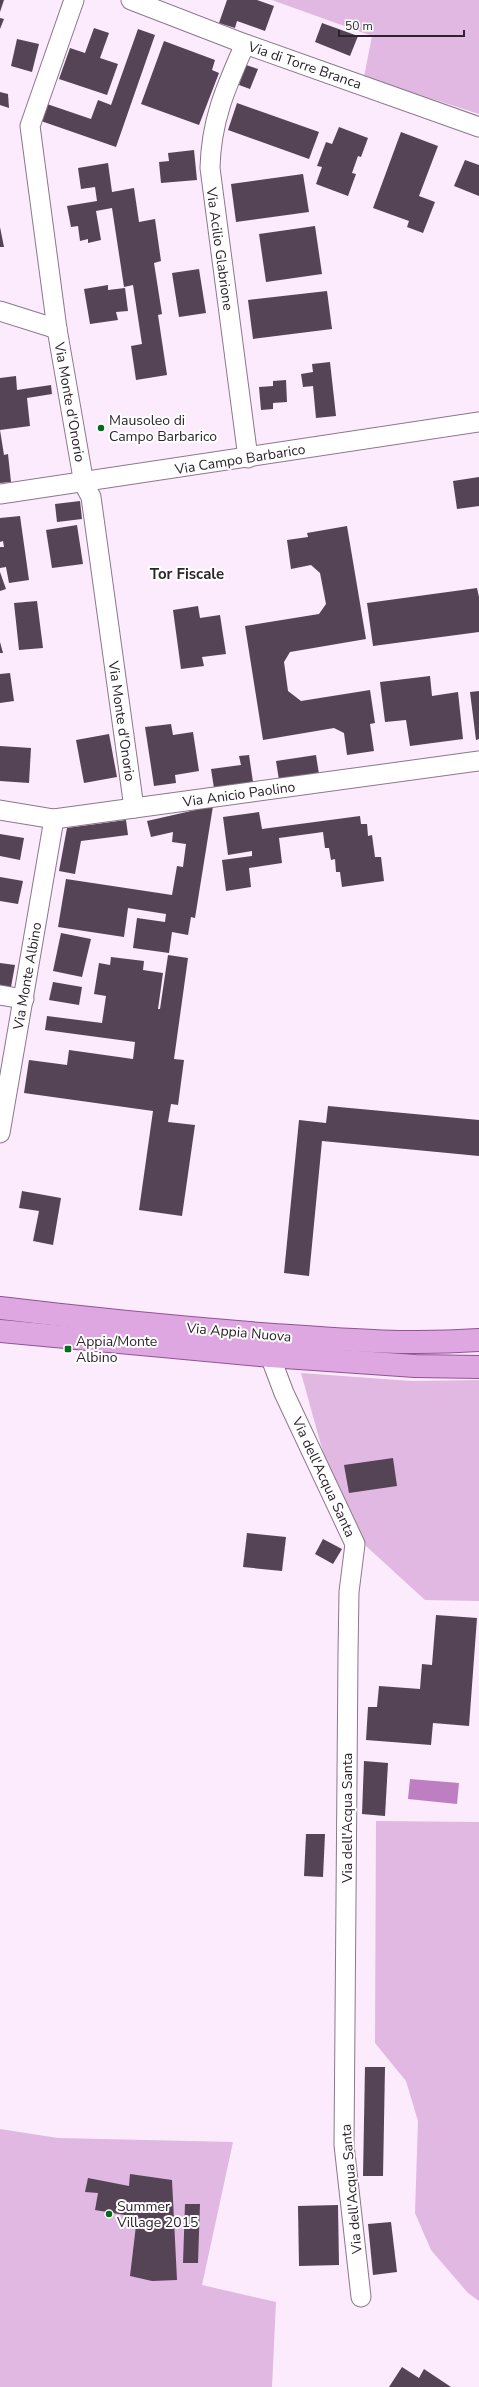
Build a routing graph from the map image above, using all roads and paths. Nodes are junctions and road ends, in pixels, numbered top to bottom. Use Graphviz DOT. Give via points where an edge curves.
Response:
graph roads {
  1 [pos="74,0"];
  2 [pos="139,1"];
  3 [pos="245,44"];
  4 [pos="479,127"];
  5 [pos="0,311"];
  6 [pos="57,329"];
  7 [pos="479,422"];
  8 [pos="248,458"];
  9 [pos="84,484"];
  10 [pos="0,494"];
  11 [pos="479,761"];
  12 [pos="134,808"];
  13 [pos="0,810"];
  14 [pos="54,819"];
  15 [pos="0,995"];
  16 [pos="24,999"];
  17 [pos="0,1133"];
  18 [pos="0,1308"];
  19 [pos="0,1331"];
  20 [pos="479,1340"];
  21 [pos="270,1356"];
  22 [pos="479,1367"];
  23 [pos="361,2297"];
  1 -- 6 [label="street, Via Monte d'Onorio" via="30,126"];
  2 -- 3 [label="street, Via di Torre Branca"];
  3 -- 4 [label="street, Via di Torre Branca"];
  3 -- 8 [label="street, Via Acilio Glabrione" via="221,97 214,121 210,168"];
  5 -- 6 [label="street"];
  6 -- 9 [label="street, Via Monte d'Onorio"];
  7 -- 8 [label="street, Via Campo Barbarico"];
  8 -- 9 [label="street, Via Campo Barbarico"];
  9 -- 10 [label="street, Via Campo Barbarico"];
  9 -- 12 [label="street, Via Monte d'Onorio" via="91,497"];
  11 -- 12 [label="street, Via Anicio Paolino"];
  12 -- 14 [label="street, Via Anicio Paolino"];
  13 -- 14 [label="street, Via Anicio Paolino"];
  14 -- 16 [label="street, Via Monte Albino"];
  15 -- 16 [label="street"];
  16 -- 17 [label="street, Via Monte Albino"];
  18 -- 20 [label="main road, Via Appia Nuova" via="219,1331 356,1342 438,1343"];
  19 -- 21 [label="main road, Via Appia Nuova"];
  21 -- 22 [label="main road, Via Appia Nuova" via="415,1366"];
  21 -- 23 [label="street, Via dell'Acqua Santa" via="294,1414 355,1544 349,1592 344,2145"];
}
